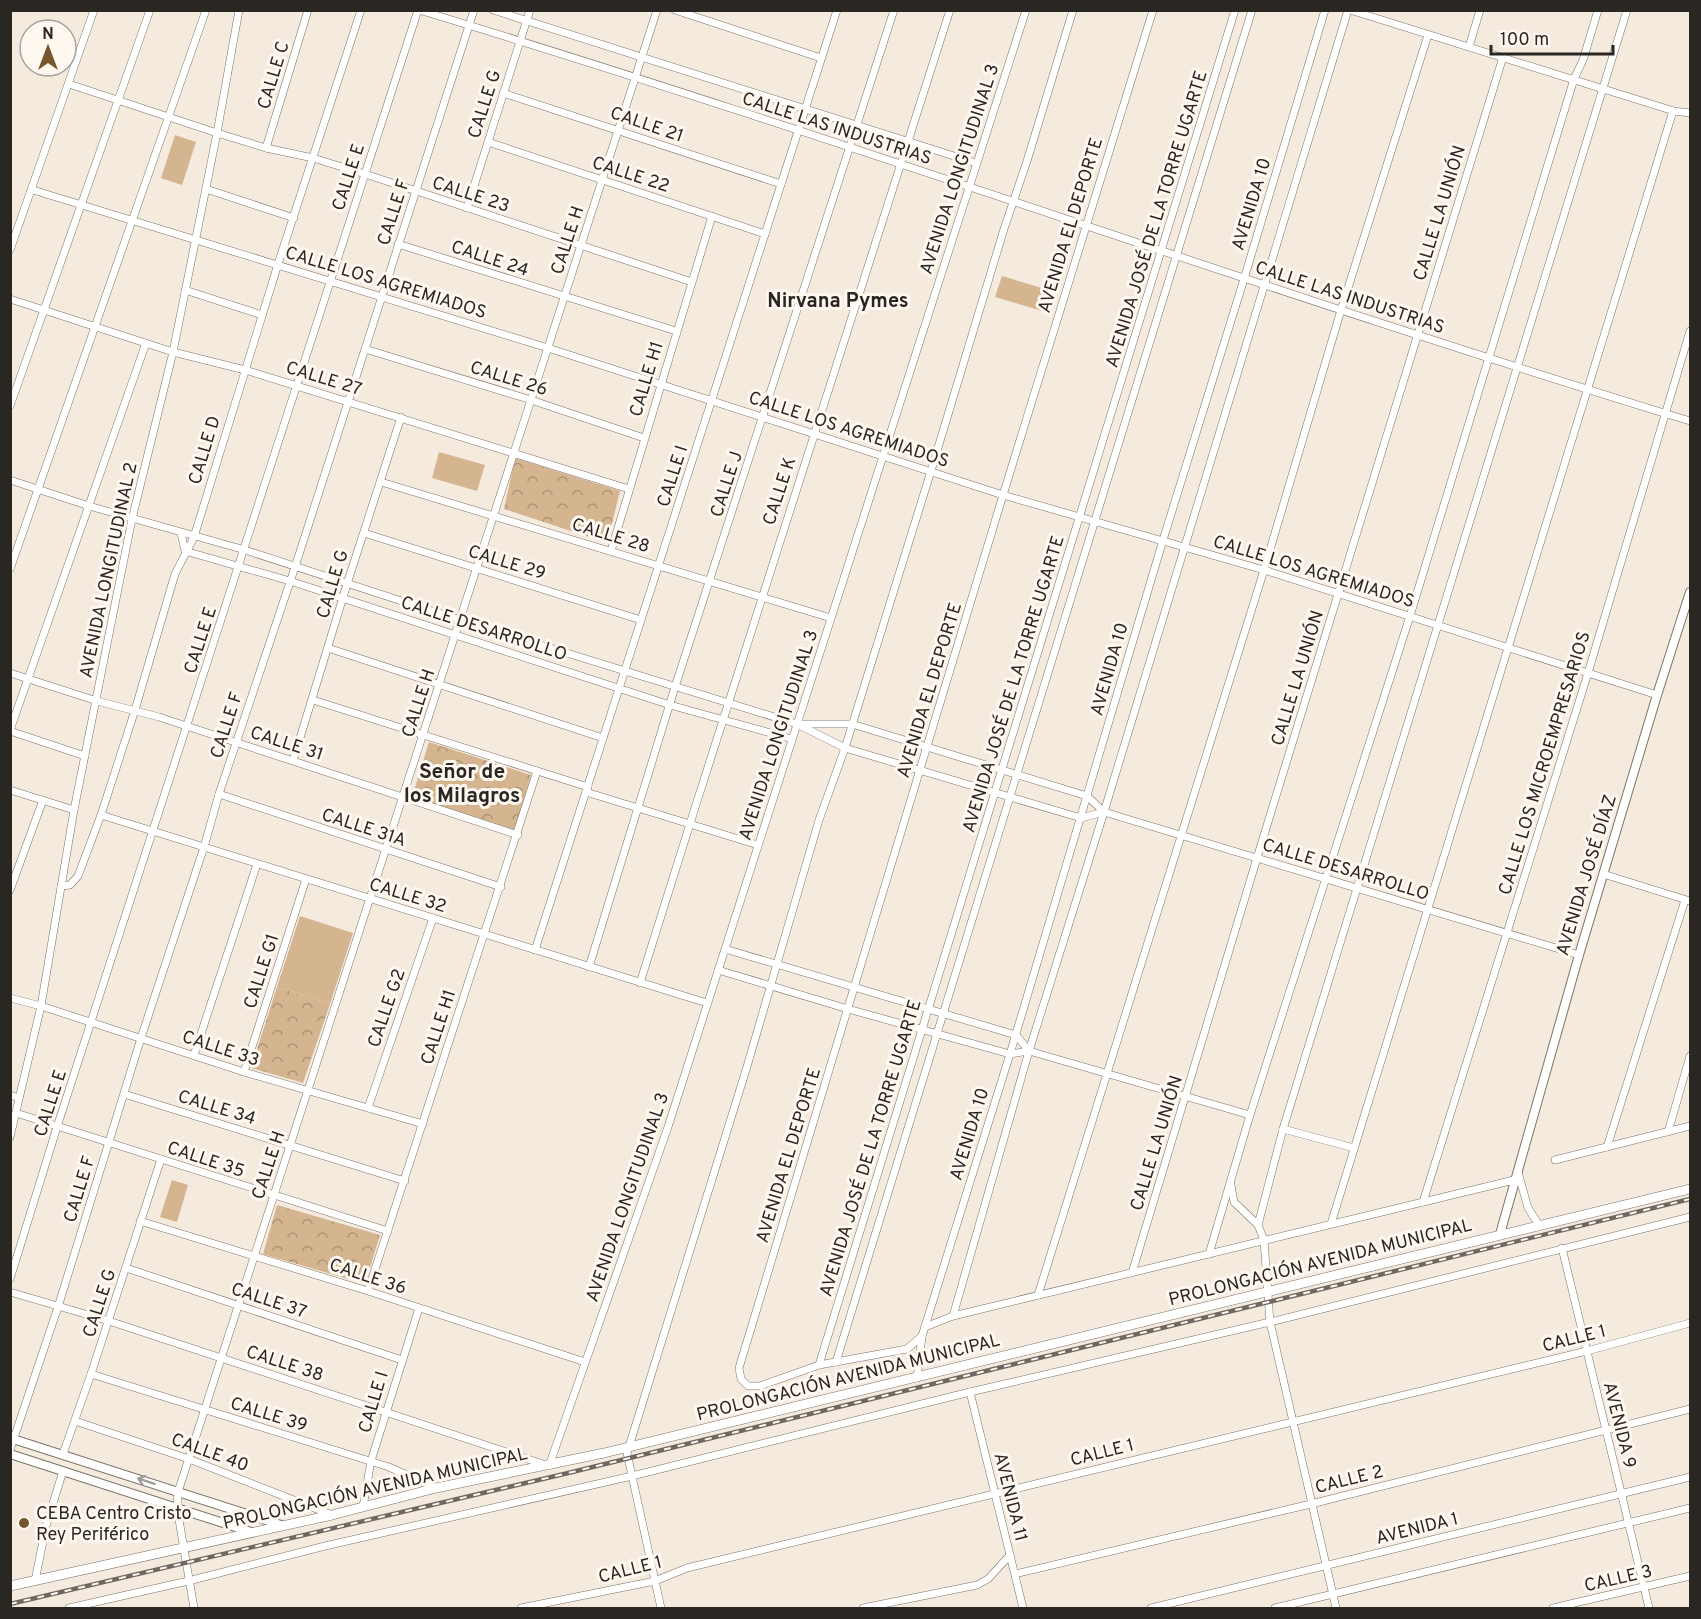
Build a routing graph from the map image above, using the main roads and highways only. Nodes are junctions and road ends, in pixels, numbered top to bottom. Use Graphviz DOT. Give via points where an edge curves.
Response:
graph roads {
  1 [pos="1690,1189"];
  2 [pos="10,1586"];
  1 -- 2 [label="main road, PROLONGACIÓN AVENIDA MUNICIPAL" via="630,1447"];
}
